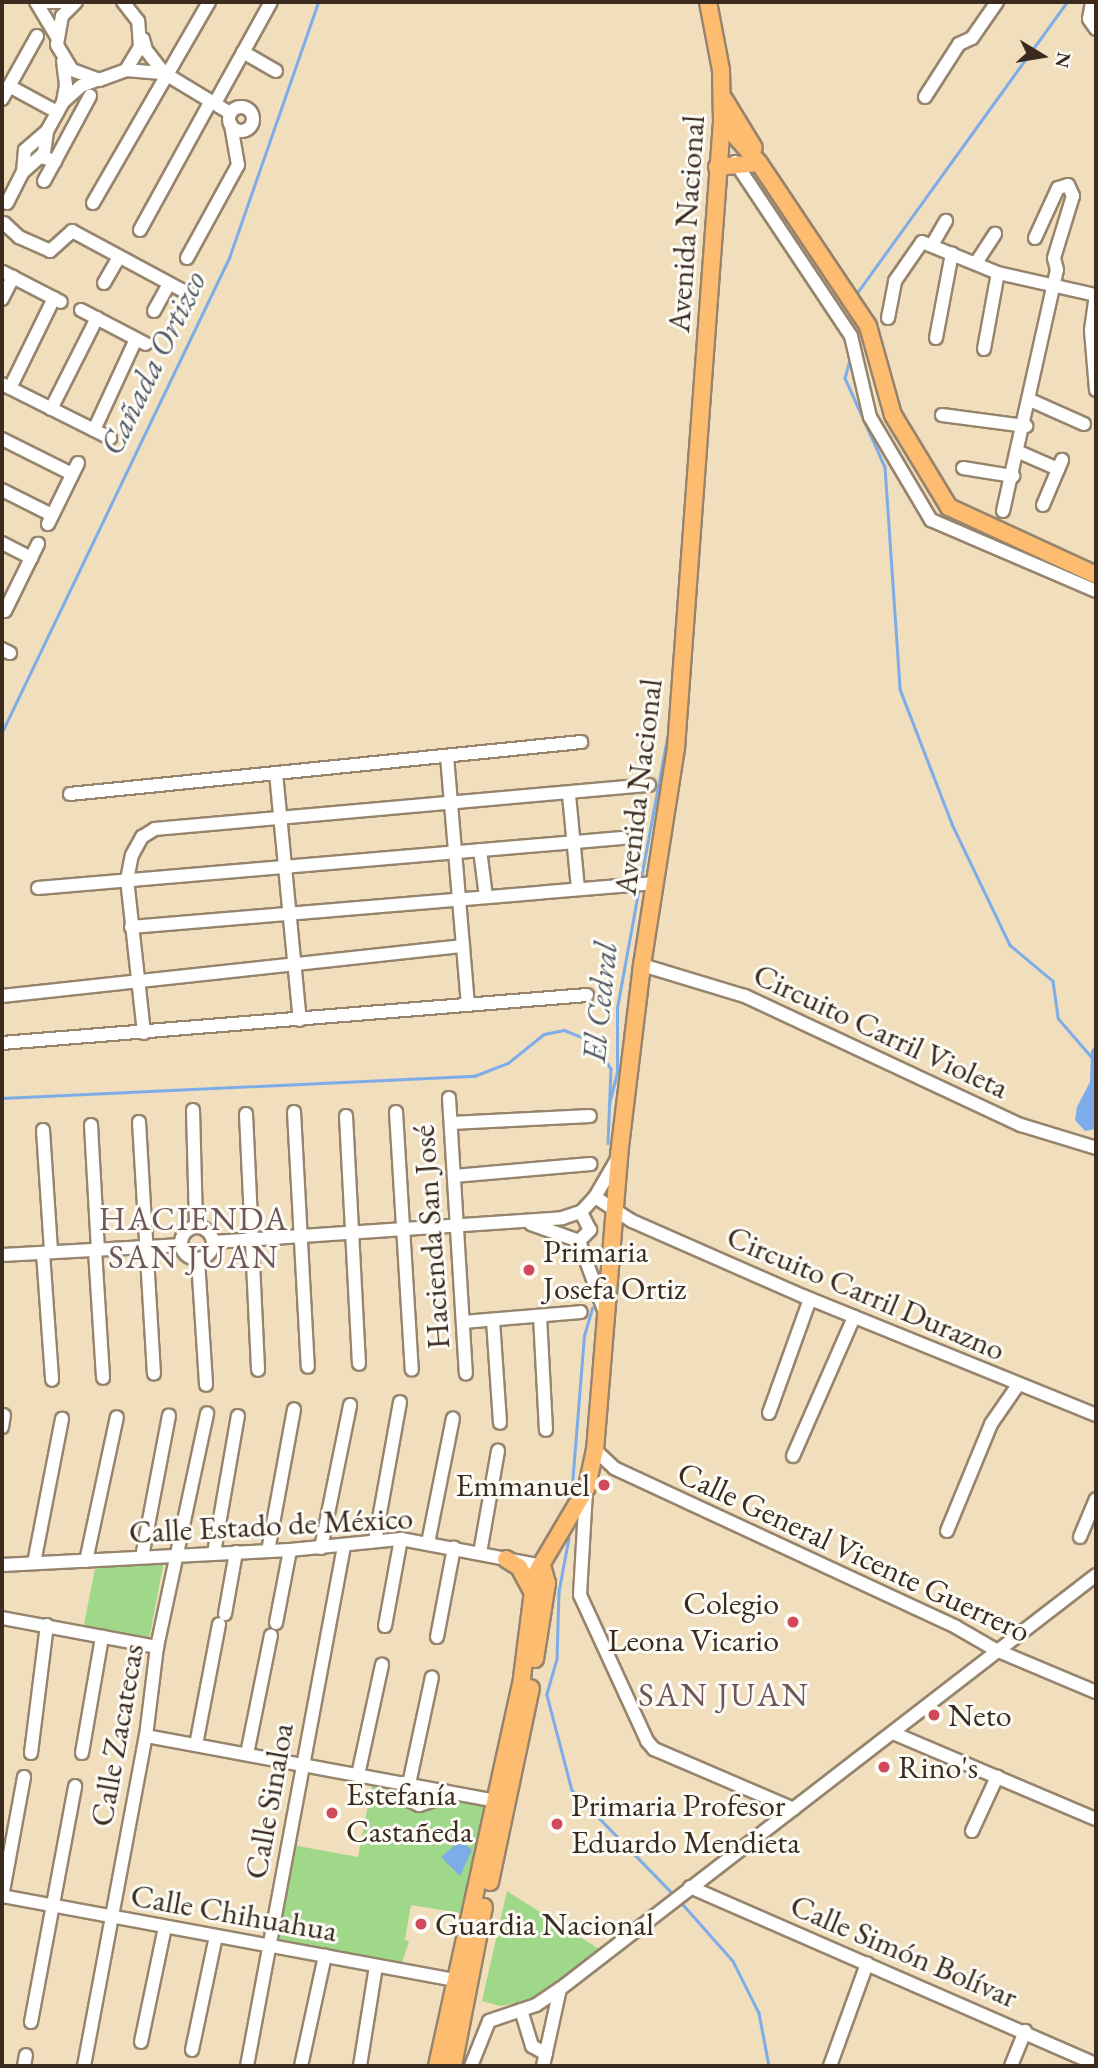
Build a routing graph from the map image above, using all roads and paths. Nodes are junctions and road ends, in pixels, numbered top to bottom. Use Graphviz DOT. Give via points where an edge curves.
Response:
graph roads {
  1 [pos="37,2"];
  2 [pos="74,2"];
  3 [pos="123,2"];
  4 [pos="209,2"];
  5 [pos="271,2"];
  6 [pos="708,2"];
  7 [pos="997,2"];
  8 [pos="1091,2"];
  9 [pos="134,8"];
  10 [pos="1096,29"];
  11 [pos="142,34"];
  12 [pos="37,36"];
  13 [pos="57,38"];
  14 [pos="243,52"];
  15 [pos="62,58"];
  16 [pos="126,70"];
  17 [pos="276,71"];
  18 [pos="166,74"];
  19 [pos="99,80"];
  20 [pos="9,86"];
  21 [pos="90,96"];
  22 [pos="722,96"];
  23 [pos="925,97"];
  24 [pos="2,99"];
  25 [pos="213,102"];
  26 [pos="60,107"];
  27 [pos="722,121"];
  28 [pos="47,131"];
  29 [pos="41,157"];
  30 [pos="55,160"];
  31 [pos="735,162"];
  32 [pos="759,163"];
  33 [pos="717,167"];
  34 [pos="23,172"];
  35 [pos="44,181"];
  36 [pos="4,202"];
  37 [pos="93,203"];
  38 [pos="946,221"];
  39 [pos="3,223"];
  40 [pos="140,230"];
  41 [pos="995,234"];
  42 [pos="1034,238"];
  43 [pos="927,243"];
  44 [pos="952,253"];
  45 [pos="119,257"];
  46 [pos="187,258"];
  47 [pos="976,263"];
  48 [pos="998,273"];
  49 [pos="8,275"];
  50 [pos="104,283"];
  51 [pos="169,284"];
  52 [pos="1052,287"];
  53 [pos="189,294"];
  54 [pos="1096,295"];
  55 [pos="2,299"];
  56 [pos="81,310"];
  57 [pos="154,311"];
  58 [pos="97,318"];
  59 [pos="888,318"];
  60 [pos="936,338"];
  61 [pos="984,349"];
  62 [pos="6,386"];
  63 [pos="1096,390"];
  64 [pos="1030,400"];
  65 [pos="51,409"];
  66 [pos="942,415"];
  67 [pos="1084,424"];
  68 [pos="1026,426"];
  69 [pos="94,430"];
  70 [pos="110,438"];
  71 [pos="2,439"];
  72 [pos="1019,452"];
  73 [pos="963,468"];
  74 [pos="1013,476"];
  75 [pos="2,491"];
  76 [pos="1043,505"];
  77 [pos="1003,511"];
  78 [pos="2,543"];
  79 [pos="38,544"];
  80 [pos="31,558"];
  81 [pos="1096,575"];
  82 [pos="1096,591"];
  83 [pos="6,601"];
  84 [pos="581,742"];
  85 [pos="447,756"];
  86 [pos="276,773"];
  87 [pos="649,785"];
  88 [pos="71,794"];
  89 [pos="569,795"];
  90 [pos="451,804"];
  91 [pos="281,818"];
  92 [pos="622,838"];
  93 [pos="573,842"];
  94 [pos="480,850"];
  95 [pos="455,852"];
  96 [pos="285,867"];
  97 [pos="127,880"];
  98 [pos="655,883"];
  99 [pos="38,888"];
  100 [pos="578,889"];
  101 [pos="486,897"];
  102 [pos="459,899"];
  103 [pos="290,914"];
  104 [pos="131,928"];
  105 [pos="463,946"];
  106 [pos="295,964"];
  107 [pos="642,965"];
  108 [pos="137,981"];
  109 [pos="586,995"];
  110 [pos="2,996"];
  111 [pos="468,1005"];
  112 [pos="300,1020"];
  113 [pos="144,1033"];
  114 [pos="2,1042"];
  115 [pos="449,1098"];
  116 [pos="193,1110"];
  117 [pos="295,1112"];
  118 [pos="396,1112"];
  119 [pos="246,1114"];
  120 [pos="346,1116"];
  121 [pos="590,1116"];
  122 [pos="139,1122"];
  123 [pos="451,1123"];
  124 [pos="91,1125"];
  125 [pos="43,1130"];
  126 [pos="1096,1149"];
  127 [pos="619,1155"];
  128 [pos="590,1164"];
  129 [pos="454,1176"];
  130 [pos="595,1197"];
  131 [pos="581,1212"];
  132 [pos="617,1213"];
  133 [pos="527,1223"];
  134 [pos="197,1227"];
  135 [pos="455,1228"];
  136 [pos="402,1231"];
  137 [pos="351,1234"];
  138 [pos="301,1237"];
  139 [pos="252,1240"];
  140 [pos="579,1241"];
  141 [pos="214,1242"];
  142 [pos="181,1245"];
  143 [pos="145,1247"];
  144 [pos="97,1250"];
  145 [pos="612,1250"];
  146 [pos="47,1253"];
  147 [pos="2,1255"];
  148 [pos="588,1256"];
  149 [pos="198,1260"];
  150 [pos="810,1299"];
  151 [pos="581,1312"];
  152 [pos="540,1315"];
  153 [pos="605,1316"];
  154 [pos="854,1318"];
  155 [pos="493,1320"];
  156 [pos="463,1322"];
  157 [pos="359,1364"];
  158 [pos="308,1367"];
  159 [pos="258,1370"];
  160 [pos="412,1370"];
  161 [pos="466,1373"];
  162 [pos="153,1374"];
  163 [pos="103,1378"];
  164 [pos="52,1380"];
  165 [pos="206,1385"];
  166 [pos="1018,1385"];
  167 [pos="400,1402"];
  168 [pos="350,1405"];
  169 [pos="294,1409"];
  170 [pos="206,1413"];
  171 [pos="769,1413"];
  172 [pos="1096,1415"];
  173 [pos="117,1416"];
  174 [pos="169,1416"];
  175 [pos="238,1416"];
  176 [pos="453,1418"];
  177 [pos="62,1419"];
  178 [pos="500,1423"];
  179 [pos="546,1430"];
  180 [pos="595,1450"];
  181 [pos="498,1451"];
  182 [pos="793,1456"];
  183 [pos="587,1488"];
  184 [pos="1096,1499"];
  185 [pos="947,1531"];
  186 [pos="1080,1537"];
  187 [pos="401,1539"];
  188 [pos="375,1541"];
  189 [pos="428,1543"];
  190 [pos="344,1546"];
  191 [pos="321,1548"];
  192 [pos="454,1548"];
  193 [pos="290,1550"];
  194 [pos="268,1551"];
  195 [pos="236,1552"];
  196 [pos="214,1553"];
  197 [pos="480,1553"];
  198 [pos="180,1556"];
  199 [pos="142,1557"];
  200 [pos="506,1559"];
  201 [pos="86,1561"];
  202 [pos="34,1563"];
  203 [pos="2,1565"];
  204 [pos="542,1566"];
  205 [pos="1096,1575"];
  206 [pos="533,1596"];
  207 [pos="2,1618"];
  208 [pos="47,1625"];
  209 [pos="385,1626"];
  210 [pos="102,1637"];
  211 [pos="437,1637"];
  212 [pos="157,1647"];
  213 [pos="996,1650"];
  214 [pos="382,1665"];
  215 [pos="432,1677"];
  216 [pos="1096,1692"];
  217 [pos="893,1733"];
  218 [pos="146,1735"];
  219 [pos="196,1745"];
  220 [pos="31,1753"];
  221 [pos="82,1754"];
  222 [pos="247,1754"];
  223 [pos="302,1764"];
  224 [pos="358,1775"];
  225 [pos="24,1777"];
  226 [pos="997,1777"];
  227 [pos="406,1783"];
  228 [pos="75,1786"];
  229 [pos="443,1790"];
  230 [pos="503,1802"];
  231 [pos="793,1809"];
  232 [pos="1096,1819"];
  233 [pos="972,1831"];
  234 [pos="690,1887"];
  235 [pos="2,1897"];
  236 [pos="53,1906"];
  237 [pos="112,1917"];
  238 [pos="165,1927"];
  239 [pos="216,1936"];
  240 [pos="270,1947"];
  241 [pos="325,1956"];
  242 [pos="867,1964"];
  243 [pos="376,1966"];
  244 [pos="456,1980"];
  245 [pos="560,1989"];
  246 [pos="522,2010"];
  247 [pos="31,2022"];
  248 [pos="1025,2031"];
  249 [pos="141,2042"];
  250 [pos="192,2050"];
  251 [pos="545,2060"];
  252 [pos="1096,2064"];
  253 [pos="84,2066"];
  254 [pos="247,2066"];
  255 [pos="301,2066"];
  256 [pos="360,2066"];
  257 [pos="437,2066"];
  258 [pos="453,2066"];
  259 [pos="471,2066"];
  260 [pos="830,2066"];
  261 [pos="1011,2066"];
  1 -- 2 [label="street"];
  1 -- 13 [label="street"];
  2 -- 13 [label="street" via="62,16"];
  3 -- 9 [label="street"];
  4 -- 18 [label="street"];
  5 -- 14 [label="street"];
  6 -- 22 [label="main road, Avenida Nacional"];
  7 -- 23 [label="street" via="972,37 958,44"];
  8 -- 10 [label="street" via="1089,19"];
  9 -- 11 [label="street"];
  11 -- 16 [label="street" via="135,60"];
  11 -- 18 [label="street" via="146,50"];
  12 -- 20 [label="street"];
  13 -- 15 [label="street"];
  14 -- 17 [label="street"];
  14 -- 25 [label="street"];
  15 -- 19 [label="street" via="84,77"];
  15 -- 26 [label="street" via="66,85"];
  16 -- 18 [label="street"];
  16 -- 19 [label="street"];
  18 -- 25 [label="street"];
  18 -- 37 [label="street"];
  19 -- 26 [label="street" via="81,86"];
  20 -- 24 [label="street"];
  20 -- 26 [label="street"];
  21 -- 30 [label="street"];
  22 -- 27 [label="main road, Avenida Nacional"];
  22 -- 32 [label="main road" via="759,155"];
  25 -- 40 [label="street"];
  25 -- 46 [label="street" via="230,119 238,165"];
  26 -- 28 [label="street"];
  27 -- 32 [label="main road"];
  27 -- 33 [label="main road, Avenida Nacional"];
  28 -- 29 [label="street"];
  28 -- 34 [label="street" via="26,150"];
  29 -- 30 [label="street"];
  29 -- 34 [label="street"];
  30 -- 35 [label="street"];
  31 -- 32 [label="main road"];
  31 -- 33 [label="main road"];
  31 -- 82 [label="street" via="851,335 870,417 931,520"];
  32 -- 81 [label="main road" via="868,326 893,415 949,507"];
  33 -- 98 [label="main road, Avenida Nacional" via="676,748"];
  34 -- 36 [label="street"];
  36 -- 39 [label="street" via="12,211"];
  38 -- 43 [label="street"];
  39 -- 45 [label="street" via="43,249 56,247 68,230"];
  41 -- 47 [label="street"];
  42 -- 52 [label="street" via="1058,188 1068,185 1073,196 1054,258 1057,270"];
  43 -- 44 [label="street"];
  43 -- 59 [label="street" via="895,281"];
  44 -- 47 [label="street"];
  44 -- 60 [label="street"];
  45 -- 50 [label="street"];
  45 -- 51 [label="street"];
  47 -- 48 [label="street"];
  48 -- 52 [label="street"];
  48 -- 61 [label="street"];
  49 -- 55 [label="street"];
  49 -- 62 [label="street" via="58,300"];
  51 -- 53 [label="street"];
  51 -- 57 [label="street"];
  52 -- 54 [label="street"];
  52 -- 64 [label="street"];
  54 -- 63 [label="street" via="1091,330"];
  56 -- 58 [label="street"];
  58 -- 65 [label="street"];
  58 -- 69 [label="street" via="141,342"];
  62 -- 65 [label="street"];
  64 -- 67 [label="street"];
  64 -- 68 [label="street"];
  65 -- 69 [label="street"];
  66 -- 68 [label="street"];
  68 -- 72 [label="street"];
  69 -- 70 [label="street"];
  71 -- 75 [label="street" via="75,468 50,520"];
  72 -- 74 [label="street"];
  72 -- 76 [label="street" via="1060,464"];
  73 -- 74 [label="street"];
  74 -- 77 [label="street"];
  78 -- 80 [label="street"];
  79 -- 80 [label="street"];
  80 -- 83 [label="street"];
  84 -- 85 [label="street"];
  85 -- 86 [label="street"];
  85 -- 90 [label="street"];
  86 -- 88 [label="street"];
  86 -- 91 [label="street"];
  87 -- 89 [label="street"];
  89 -- 90 [label="street"];
  89 -- 93 [label="street"];
  90 -- 91 [label="street"];
  90 -- 95 [label="street"];
  91 -- 96 [label="street"];
  91 -- 97 [label="street" via="155,829 137,846"];
  92 -- 93 [label="street"];
  93 -- 94 [label="street"];
  93 -- 100 [label="street"];
  94 -- 95 [label="street"];
  94 -- 101 [label="street"];
  95 -- 96 [label="street"];
  95 -- 102 [label="street"];
  96 -- 97 [label="street"];
  96 -- 103 [label="street"];
  97 -- 99 [label="street"];
  97 -- 104 [label="street"];
  98 -- 100 [label="street"];
  98 -- 107 [label="main road, Avenida Nacional"];
  100 -- 101 [label="street"];
  101 -- 102 [label="street"];
  102 -- 103 [label="street"];
  102 -- 105 [label="street"];
  103 -- 104 [label="street"];
  103 -- 106 [label="street"];
  104 -- 108 [label="street"];
  105 -- 106 [label="street"];
  105 -- 111 [label="street"];
  106 -- 108 [label="street"];
  106 -- 112 [label="street"];
  107 -- 126 [label="street, Circuito Carril Violeta" via="745,996 1021,1125"];
  107 -- 127 [label="main road, Avenida Nacional"];
  108 -- 110 [label="street"];
  108 -- 113 [label="street"];
  109 -- 111 [label="street"];
  111 -- 112 [label="street"];
  112 -- 113 [label="street"];
  113 -- 114 [label="street"];
  115 -- 123 [label="street, Hacienda San José"];
  116 -- 134 [label="street"];
  117 -- 138 [label="street"];
  118 -- 136 [label="street"];
  119 -- 139 [label="street"];
  120 -- 137 [label="street"];
  121 -- 123 [label="street"];
  122 -- 143 [label="street"];
  123 -- 129 [label="street, Hacienda San José"];
  124 -- 144 [label="street"];
  125 -- 146 [label="street"];
  127 -- 130 [label="street"];
  127 -- 132 [label="main road, Avenida Nacional"];
  128 -- 129 [label="street"];
  129 -- 135 [label="street, Hacienda San José"];
  130 -- 131 [label="street"];
  130 -- 132 [label="street, Circuito Carril Durazno"];
  131 -- 133 [label="street"];
  131 -- 140 [label="street" via="590,1230"];
  132 -- 145 [label="main road, Avenida Nacional"];
  132 -- 150 [label="street, Circuito Carril Durazno"];
  133 -- 135 [label="street"];
  133 -- 140 [label="street"];
  134 -- 141 [label="street" via="206,1230"];
  134 -- 142 [label="street" via="187,1231"];
  135 -- 136 [label="street"];
  135 -- 156 [label="street, Hacienda San José"];
  136 -- 137 [label="street"];
  136 -- 160 [label="street"];
  137 -- 138 [label="street"];
  137 -- 157 [label="street"];
  138 -- 139 [label="street"];
  138 -- 158 [label="street"];
  139 -- 141 [label="street"];
  139 -- 159 [label="street"];
  140 -- 148 [label="street"];
  141 -- 149 [label="street" via="208,1256"];
  142 -- 143 [label="street"];
  142 -- 149 [label="street" via="189,1257"];
  143 -- 144 [label="street"];
  143 -- 162 [label="street"];
  144 -- 146 [label="street"];
  144 -- 163 [label="street"];
  145 -- 148 [label="street"];
  145 -- 153 [label="main road, Avenida Nacional"];
  146 -- 147 [label="street"];
  146 -- 164 [label="street"];
  148 -- 153 [label="street"];
  149 -- 165 [label="street"];
  150 -- 154 [label="street, Circuito Carril Durazno"];
  150 -- 171 [label="street"];
  151 -- 152 [label="street"];
  152 -- 155 [label="street"];
  152 -- 179 [label="street"];
  153 -- 180 [label="main road, Avenida Nacional"];
  154 -- 166 [label="street, Circuito Carril Durazno"];
  154 -- 182 [label="street"];
  155 -- 156 [label="street"];
  155 -- 178 [label="street"];
  156 -- 161 [label="street, Hacienda San José"];
  166 -- 172 [label="street, Circuito Carril Durazno"];
  166 -- 185 [label="street" via="987,1433"];
  167 -- 188 [label="street"];
  168 -- 191 [label="street"];
  169 -- 194 [label="street"];
  170 -- 198 [label="street, Calle Zacatecas"];
  173 -- 201 [label="street"];
  174 -- 199 [label="street"];
  175 -- 196 [label="street"];
  176 -- 189 [label="street"];
  177 -- 202 [label="street"];
  180 -- 183 [label="main road, Avenida Nacional"];
  180 -- 213 [label="street, Calle General Vicente Guerrero" via="614,1468 956,1627"];
  181 -- 197 [label="street"];
  183 -- 204 [label="main road, Avenida Nacional"];
  183 -- 231 [label="street" via="580,1595 647,1741 654,1749"];
  184 -- 186 [label="street"];
  187 -- 188 [label="street, Calle Estado de México"];
  187 -- 189 [label="street, Calle Estado de México"];
  187 -- 209 [label="street"];
  188 -- 190 [label="street, Calle Estado de México"];
  189 -- 192 [label="street, Calle Estado de México"];
  190 -- 191 [label="street, Calle Estado de México"];
  190 -- 223 [label="street, Calle Sinaloa"];
  191 -- 193 [label="street, Calle Estado de México"];
  192 -- 197 [label="street, Calle Estado de México"];
  192 -- 211 [label="street"];
  193 -- 194 [label="street, Calle Estado de México"];
  193 -- 222 [label="street"];
  194 -- 195 [label="street, Calle Estado de México"];
  195 -- 196 [label="street, Calle Estado de México"];
  195 -- 219 [label="street"];
  196 -- 198 [label="street, Calle Estado de México"];
  197 -- 200 [label="street, Calle Estado de México"];
  198 -- 199 [label="street, Calle Estado de México"];
  198 -- 212 [label="street, Calle Zacatecas"];
  199 -- 201 [label="street, Calle Estado de México"];
  200 -- 204 [label="street, Calle Estado de México"];
  200 -- 206 [label="main road" via="519,1567"];
  201 -- 202 [label="street, Calle Estado de México"];
  202 -- 203 [label="street, Calle Estado de México"];
  204 -- 206 [label="main road, Avenida Nacional" via="535,1575"];
  204 -- 230 [label="main road, Avenida Nacional" via="547,1583"];
  205 -- 213 [label="street"];
  206 -- 230 [label="main road, Avenida Nacional"];
  207 -- 208 [label="street"];
  208 -- 210 [label="street"];
  208 -- 220 [label="street"];
  210 -- 212 [label="street"];
  210 -- 221 [label="street"];
  212 -- 218 [label="street, Calle Zacatecas"];
  213 -- 216 [label="street, Calle General Vicente Guerrero"];
  213 -- 217 [label="street"];
  214 -- 224 [label="street"];
  215 -- 227 [label="street"];
  217 -- 226 [label="street"];
  217 -- 231 [label="street"];
  218 -- 219 [label="street"];
  218 -- 237 [label="street, Calle Zacatecas"];
  219 -- 222 [label="street"];
  222 -- 223 [label="street"];
  223 -- 224 [label="street"];
  223 -- 240 [label="street, Calle Sinaloa"];
  224 -- 227 [label="street"];
  225 -- 235 [label="street"];
  226 -- 232 [label="street"];
  226 -- 233 [label="street"];
  227 -- 229 [label="street"];
  227 -- 229 [label="street" via="404,1797 419,1805 434,1800"];
  228 -- 236 [label="street"];
  229 -- 230 [label="street"];
  230 -- 244 [label="main road, Avenida Nacional"];
  230 -- 258 [label="main road, Avenida Nacional"];
  231 -- 234 [label="street"];
  234 -- 242 [label="street, Calle Simón Bolívar"];
  234 -- 245 [label="street"];
  235 -- 236 [label="street, Calle Chihuahua"];
  236 -- 237 [label="street, Calle Chihuahua"];
  236 -- 247 [label="street"];
  237 -- 238 [label="street, Calle Chihuahua"];
  237 -- 253 [label="street, Calle Zacatecas"];
  238 -- 239 [label="street, Calle Chihuahua"];
  238 -- 249 [label="street"];
  239 -- 240 [label="street, Calle Chihuahua"];
  239 -- 250 [label="street"];
  240 -- 241 [label="street, Calle Chihuahua"];
  240 -- 254 [label="street, Calle Sinaloa"];
  241 -- 243 [label="street, Calle Chihuahua"];
  241 -- 255 [label="street"];
  242 -- 248 [label="street, Calle Simón Bolívar"];
  242 -- 260 [label="street"];
  243 -- 244 [label="street, Calle Chihuahua"];
  243 -- 256 [label="street"];
  244 -- 257 [label="main road, Avenida Nacional"];
  245 -- 246 [label="street"];
  245 -- 251 [label="street"];
  246 -- 251 [label="street" via="532,2046"];
  246 -- 259 [label="street" via="489,2021"];
  248 -- 252 [label="street, Calle Simón Bolívar"];
  248 -- 261 [label="street"];
}
